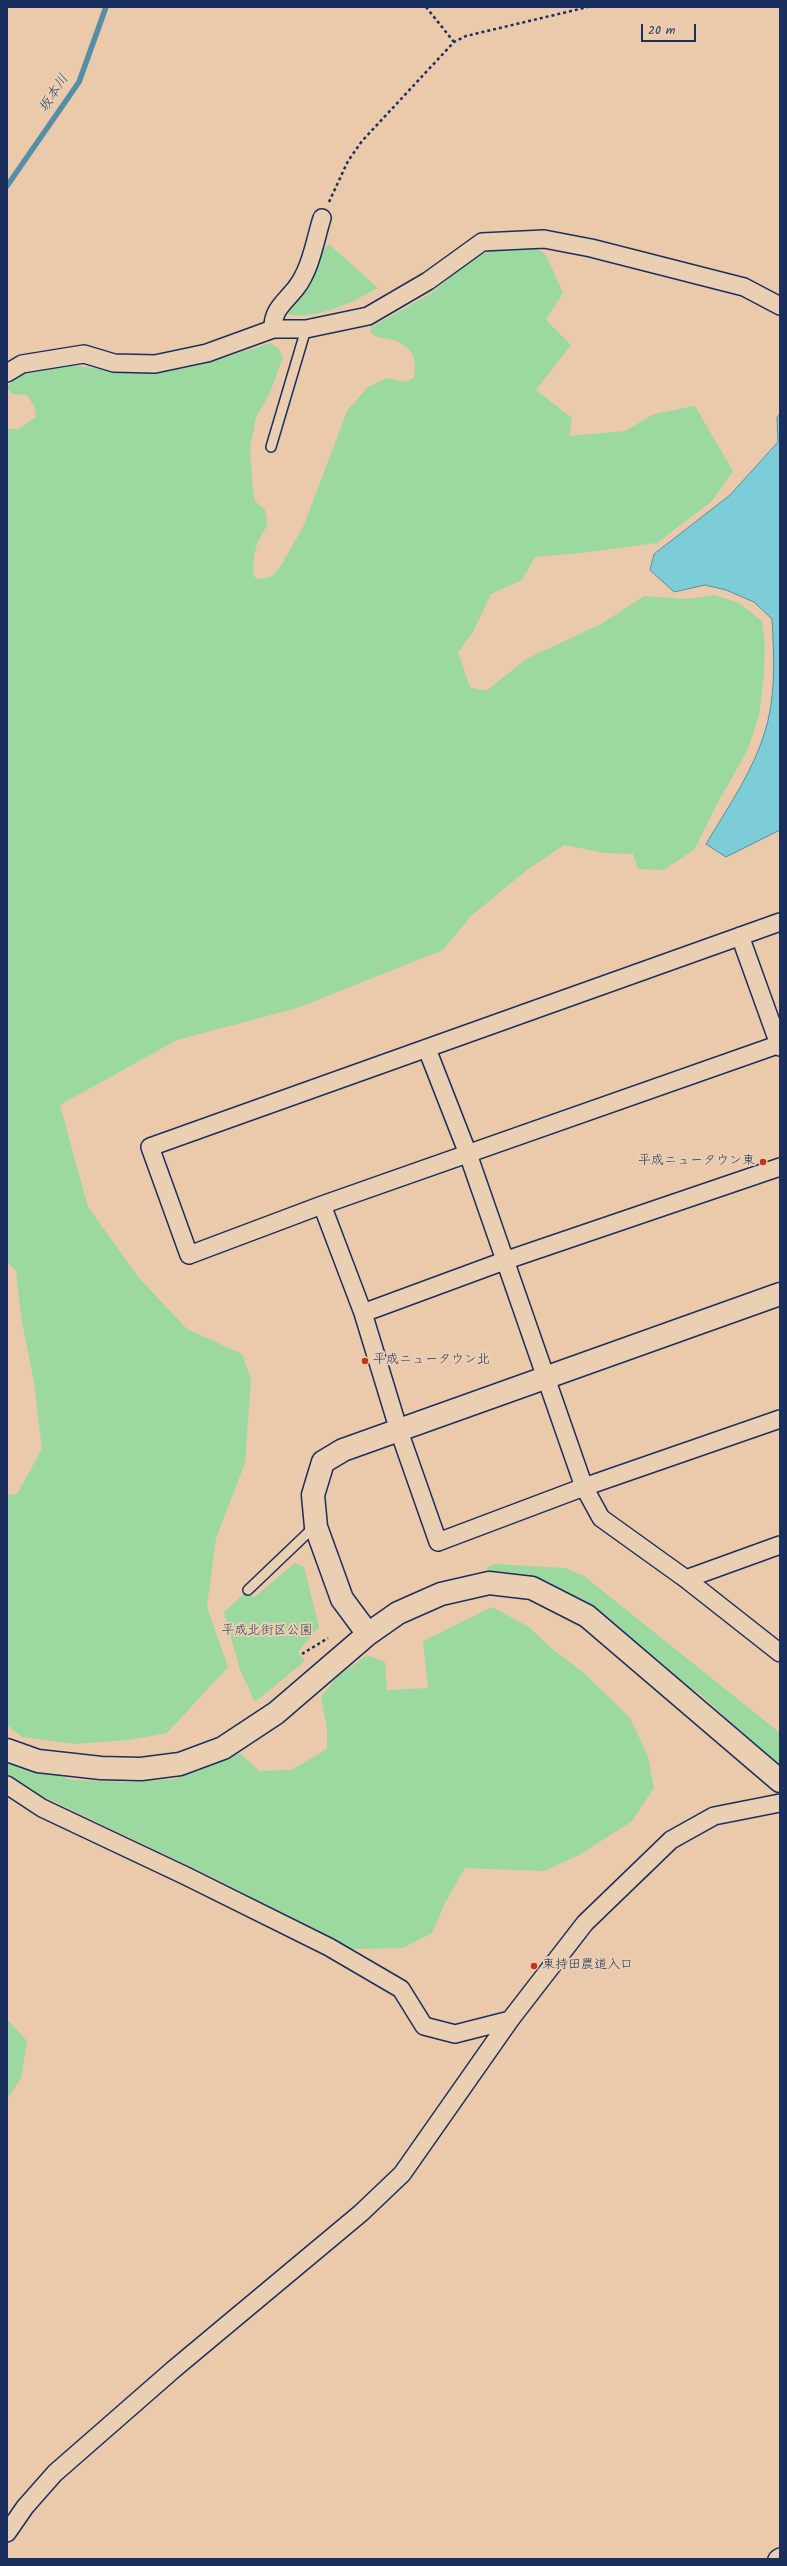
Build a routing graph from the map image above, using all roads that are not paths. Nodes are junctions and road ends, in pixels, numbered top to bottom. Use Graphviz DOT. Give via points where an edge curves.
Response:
graph roads {
  1 [pos="322,218"];
  2 [pos="780,306"];
  3 [pos="273,329"];
  4 [pos="306,329"];
  5 [pos="7,373"];
  6 [pos="271,447"];
  7 [pos="780,922"];
  8 [pos="740,936"];
  9 [pos="780,1045"];
  10 [pos="427,1048"];
  11 [pos="468,1154"];
  12 [pos="780,1167"];
  13 [pos="322,1205"];
  14 [pos="504,1261"];
  15 [pos="780,1294"];
  16 [pos="363,1313"];
  17 [pos="546,1379"];
  18 [pos="780,1419"];
  19 [pos="399,1431"];
  20 [pos="584,1487"];
  21 [pos="316,1525"];
  22 [pos="780,1545"];
  23 [pos="686,1579"];
  24 [pos="248,1590"];
  25 [pos="368,1634"];
  26 [pos="780,1653"];
  27 [pos="7,1750"];
  28 [pos="780,1781"];
  29 [pos="7,1786"];
  30 [pos="780,1803"];
  31 [pos="510,2020"];
  32 [pos="7,2532"];
  33 [pos="780,2557"];
  34 [pos="777,2559"];
  1 -- 3 [label="street" via="306,270 297,287 277,308 272,320"];
  2 -- 4 [label="street" via="744,287 656,263 544,239 482,242 428,281 368,316"];
  3 -- 4 [label="street"];
  3 -- 5 [label="street" via="207,353 155,364 114,363 84,354 22,364"];
  4 -- 6 [label="lane"];
  7 -- 8 [label="street"];
  8 -- 9 [label="street"];
  8 -- 10 [label="street"];
  9 -- 11 [label="street"];
  10 -- 11 [label="street"];
  10 -- 13 [label="street" via="150,1148 189,1255"];
  11 -- 13 [label="street"];
  11 -- 14 [label="street"];
  12 -- 14 [label="street"];
  13 -- 16 [label="street"];
  14 -- 16 [label="street"];
  14 -- 17 [label="street"];
  15 -- 17 [label="street"];
  16 -- 19 [label="street"];
  17 -- 19 [label="street"];
  17 -- 20 [label="street"];
  18 -- 20 [label="street"];
  19 -- 20 [label="street" via="438,1542"];
  19 -- 21 [label="street" via="344,1450 323,1462 313,1495"];
  20 -- 23 [label="street" via="601,1518"];
  21 -- 24 [label="lane"];
  21 -- 25 [label="street" via="342,1600"];
  22 -- 23 [label="street"];
  23 -- 26 [label="street"];
  25 -- 27 [label="street" via="276,1713 223,1748 180,1764 141,1769 101,1768 38,1761"];
  25 -- 28 [label="street" via="398,1613 441,1594 489,1583 532,1588 587,1616"];
  29 -- 31 [label="street" via="42,1808 329,1947 401,1989 424,2026 455,2034"];
  30 -- 31 [label="street" via="714,1816 671,1840 585,1923"];
  31 -- 32 [label="street" via="402,2174 361,2213 168,2374 55,2473"];
  33 -- 34 [label="street"];
}
